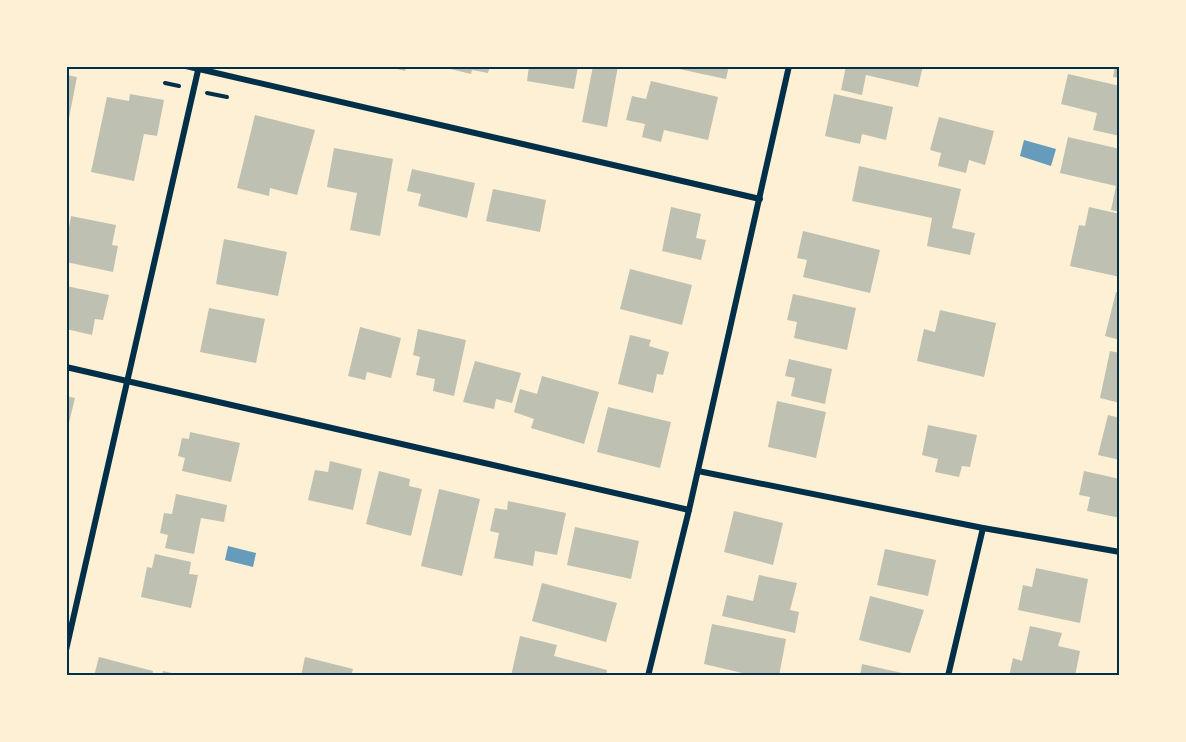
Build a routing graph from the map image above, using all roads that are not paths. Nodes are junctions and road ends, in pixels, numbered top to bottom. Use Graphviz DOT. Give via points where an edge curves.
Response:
graph roads {
  1 [pos="186,66"];
  2 [pos="789,66"];
  3 [pos="198,67"];
  4 [pos="760,199"];
  5 [pos="66,368"];
  6 [pos="129,382"];
  7 [pos="698,471"];
  8 [pos="689,510"];
  9 [pos="983,528"];
  10 [pos="1120,552"];
  11 [pos="66,650"];
  12 [pos="648,676"];
  13 [pos="948,676"];
  1 -- 3 [label="street"];
  2 -- 4 [label="street"];
  3 -- 4 [label="street"];
  3 -- 6 [label="street"];
  4 -- 7 [label="street"];
  5 -- 6 [label="street"];
  6 -- 8 [label="street"];
  6 -- 11 [label="street"];
  7 -- 8 [label="street"];
  7 -- 9 [label="street"];
  8 -- 12 [label="street"];
  9 -- 10 [label="street"];
  9 -- 13 [label="street"];
}
